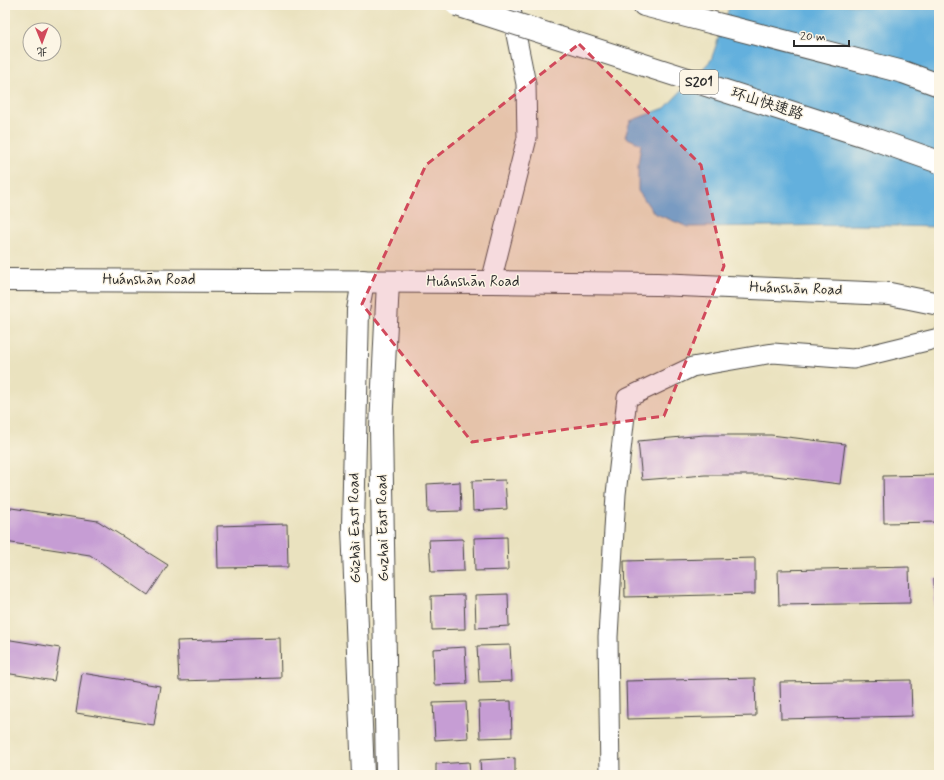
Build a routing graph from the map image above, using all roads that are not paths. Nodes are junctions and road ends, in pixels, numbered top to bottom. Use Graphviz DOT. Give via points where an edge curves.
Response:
graph roads {
  1 [pos="457,5"];
  2 [pos="510,5"];
  3 [pos="644,5"];
  4 [pos="939,85"];
  5 [pos="939,162"];
  6 [pos="5,280"];
  7 [pos="363,281"];
  8 [pos="388,282"];
  9 [pos="491,282"];
  10 [pos="939,304"];
  11 [pos="939,338"];
  12 [pos="364,775"];
  13 [pos="387,775"];
  14 [pos="610,775"];
  1 -- 5 [label="main road, 环山快速路 / S201, bridge" via="857,133"];
  2 -- 9 [label="street" via="526,84 527,138"];
  3 -- 4 [label="main road" via="903,72"];
  6 -- 7 [label="main road, Huánshān Road"];
  7 -- 8 [label="main road, Huánshān Road"];
  7 -- 12 [label="main road, Gǔzhài East Road" via="358,310 352,527"];
  8 -- 9 [label="main road, Huánshān Road"];
  8 -- 13 [label="main road, Guzhai East Road" via="381,427"];
  9 -- 10 [label="main road, Huánshān Road" via="829,290 890,294"];
  11 -- 14 [label="street" via="853,359 774,353 692,367 628,398 616,494 608,637"];
}
